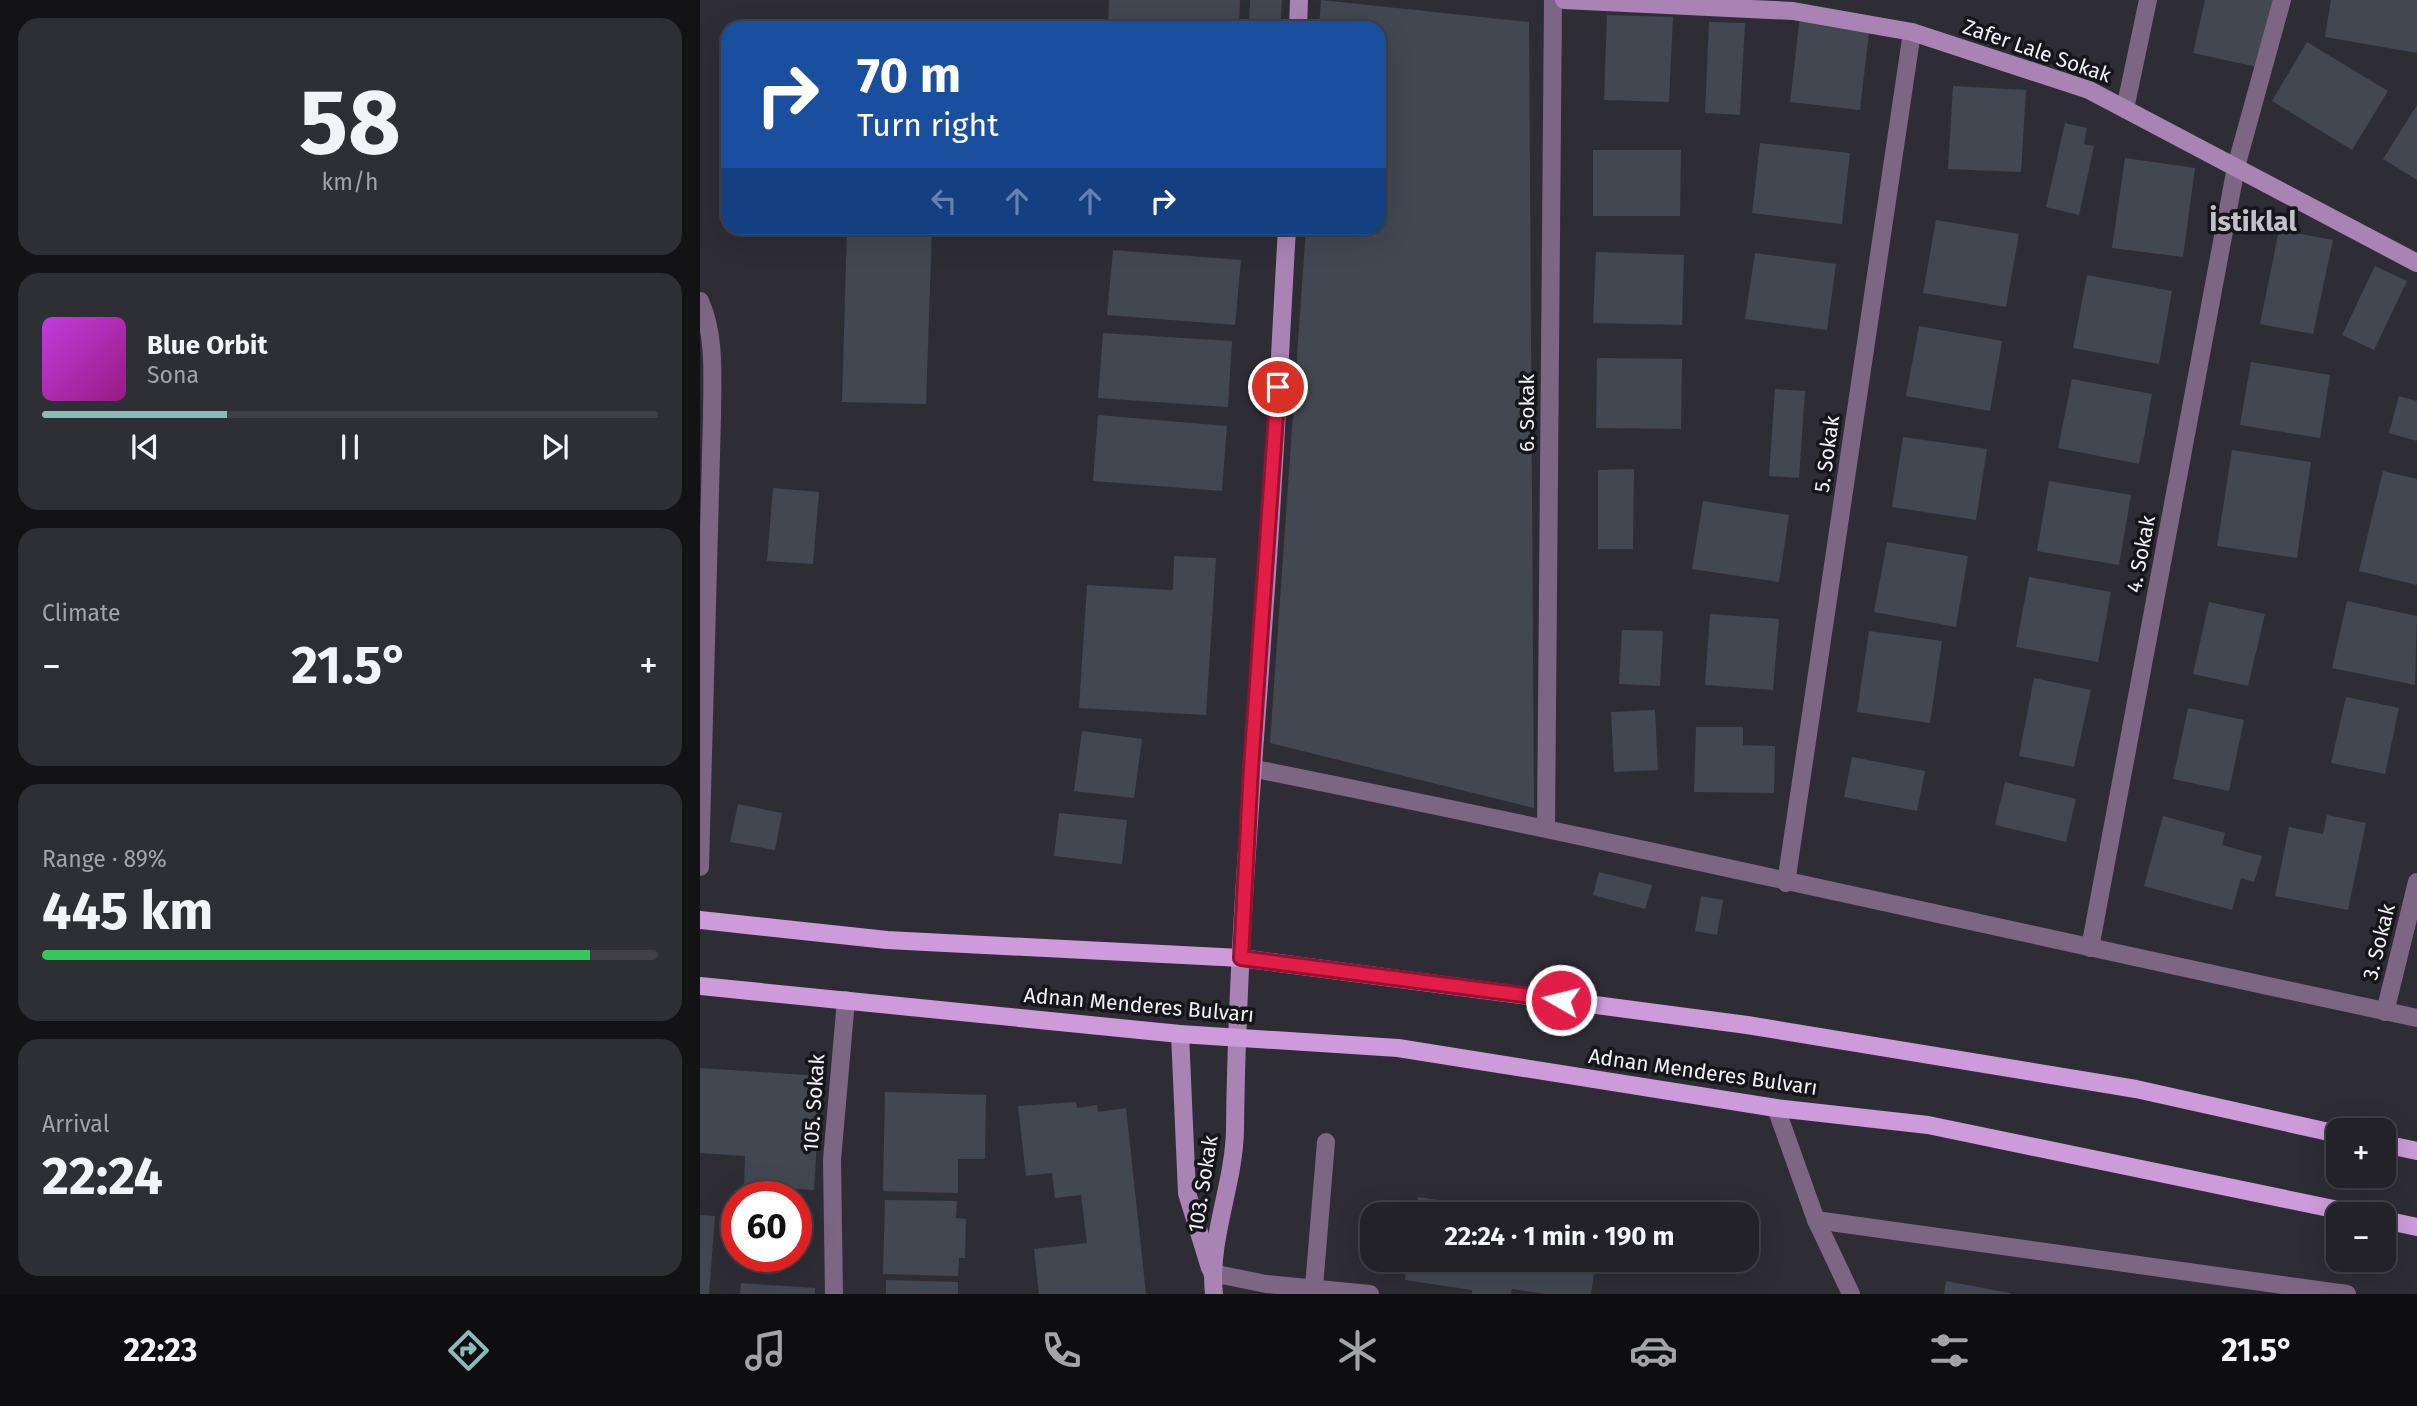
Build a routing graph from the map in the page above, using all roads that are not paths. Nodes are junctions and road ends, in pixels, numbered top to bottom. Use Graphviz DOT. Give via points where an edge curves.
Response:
graph roads {
  1 [pos="1299,0"];
  2 [pos="1553,0"];
  3 [pos="1564,0"];
  4 [pos="2148,0"];
  5 [pos="2282,0"];
  6 [pos="1793,6"];
  7 [pos="1298,21"];
  8 [pos="1912,32"];
  9 [pos="2125,108"];
  10 [pos="2236,167"];
  11 [pos="1287,235"];
  12 [pos="2417,263"];
  13 [pos="700,301"];
  14 [pos="1251,768"];
  15 [pos="1546,827"];
  16 [pos="700,867"];
  17 [pos="2417,882"];
  18 [pos="1786,883"];
  19 [pos="700,920"];
  20 [pos="2090,948"];
  21 [pos="1241,958"];
  22 [pos="700,986"];
  23 [pos="846,1000"];
  24 [pos="2385,1012"];
  25 [pos="2417,1018"];
  26 [pos="1180,1034"];
  27 [pos="1236,1037"];
  28 [pos="1776,1108"];
  29 [pos="2326,1131"];
  30 [pos="1326,1142"];
  31 [pos="2396,1147"];
  32 [pos="2417,1151"];
  33 [pos="2326,1207"];
  34 [pos="1816,1220"];
  35 [pos="2396,1223"];
  36 [pos="2417,1227"];
  37 [pos="1212,1273"];
  38 [pos="1314,1287"];
  39 [pos="2317,1292"];
  40 [pos="834,1294"];
  41 [pos="1214,1294"];
  42 [pos="1370,1294"];
  43 [pos="1851,1294"];
  44 [pos="2347,1294"];
  1 -- 7 [label="main road"];
  2 -- 15 [label="street, 6. Sokak"];
  3 -- 6 [label="main road, Zafer Lale Sokak"];
  4 -- 9 [label="street"];
  5 -- 10 [label="street, 4. Sokak"];
  6 -- 8 [label="main road, Zafer Lale Sokak"];
  8 -- 9 [label="main road, Zafer Lale Sokak" via="2089,90"];
  8 -- 18 [label="street, 5. Sokak"];
  9 -- 10 [label="main road, Zafer Lale Sokak"];
  10 -- 12 [label="main road, Zafer Lale Sokak"];
  10 -- 20 [label="street, 4. Sokak"];
  11 -- 14 [label="main road, 103. Sokak"];
  13 -- 16 [label="street" via="711,346 712,417"];
  14 -- 15 [label="street"];
  14 -- 21 [label="main road, 103. Sokak"];
  15 -- 18 [label="street"];
  17 -- 24 [label="street, 3. Sokak"];
  18 -- 20 [label="street"];
  19 -- 21 [label="main road" via="887,940"];
  20 -- 24 [label="street"];
  21 -- 27 [label="main road, 103. Sokak"];
  21 -- 29 [label="main road" via="1747,1025 2136,1089"];
  22 -- 23 [label="main road, Adnan Menderes Bulvarı"];
  23 -- 26 [label="main road, Adnan Menderes Bulvarı"];
  23 -- 40 [label="street, 105. Sokak" via="832,1160"];
  24 -- 25 [label="street"];
  26 -- 27 [label="main road, Adnan Menderes Bulvarı"];
  26 -- 37 [label="main road" via="1187,1193"];
  27 -- 28 [label="main road, Adnan Menderes Bulvarı" via="1398,1048"];
  27 -- 37 [label="main road, 103. Sokak" via="1234,1159"];
  28 -- 33 [label="main road, Adnan Menderes Bulvarı" via="1927,1125"];
  28 -- 34 [label="street"];
  30 -- 38 [label="street"];
  31 -- 32 [label="main road"];
  34 -- 39 [label="street"];
  34 -- 43 [label="street"];
  35 -- 36 [label="main road"];
  37 -- 38 [label="street" via="1266,1284"];
  37 -- 41 [label="main road, 103. Sokak"];
  38 -- 42 [label="street"];
  39 -- 44 [label="street"];
}
